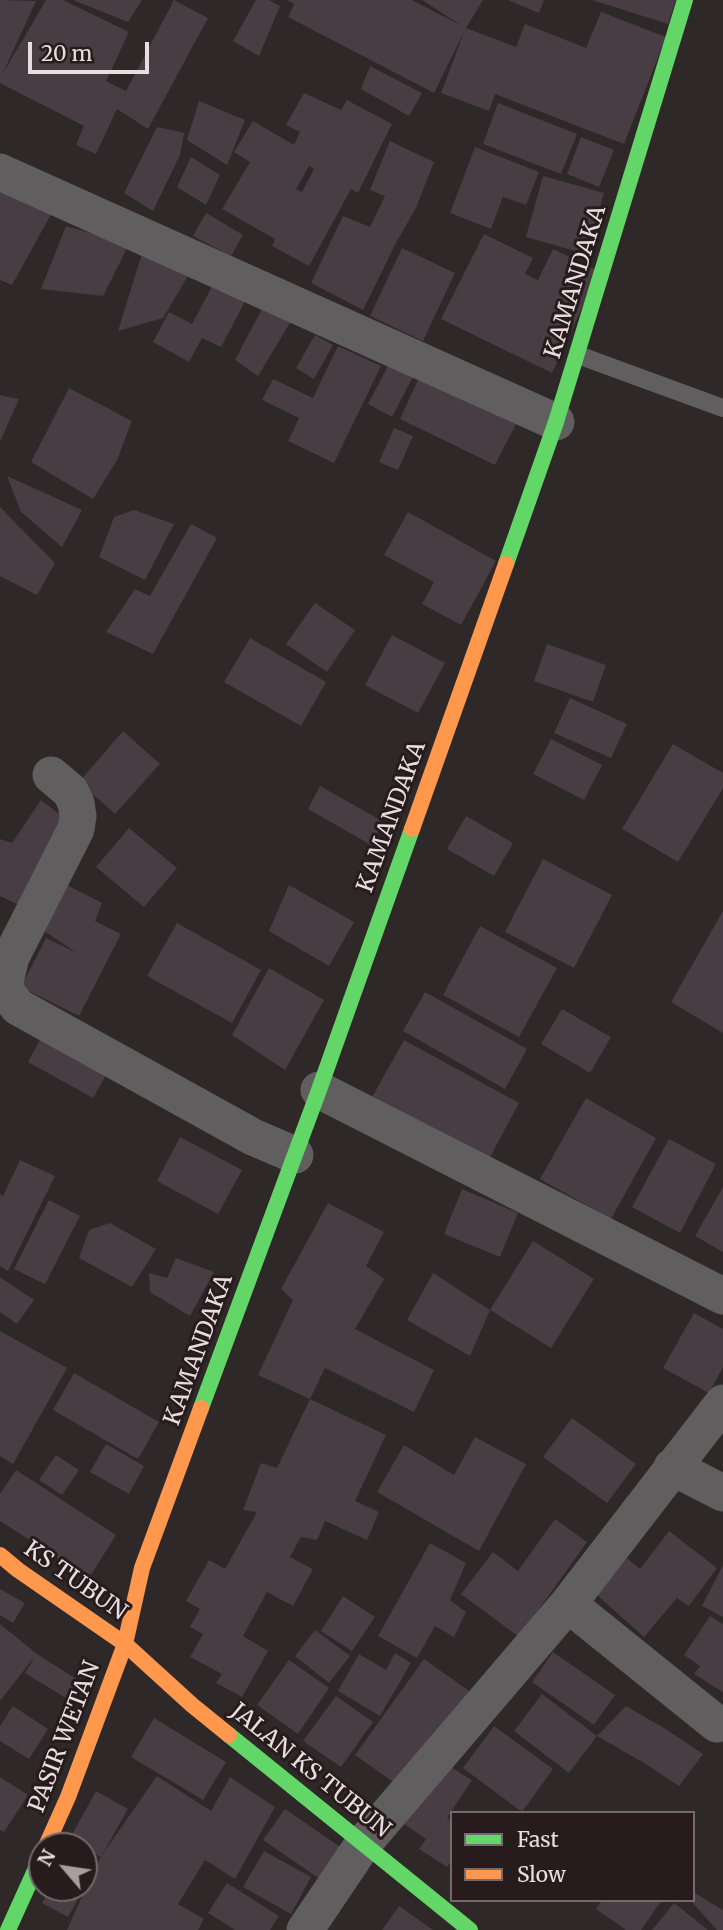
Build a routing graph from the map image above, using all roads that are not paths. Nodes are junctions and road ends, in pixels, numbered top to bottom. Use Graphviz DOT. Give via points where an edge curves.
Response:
graph roads {
  1 [pos="685,0"];
  2 [pos="0,172"];
  3 [pos="578,355"];
  4 [pos="723,408"];
  5 [pos="556,422"];
  6 [pos="51,775"];
  7 [pos="319,1090"];
  8 [pos="295,1155"];
  9 [pos="723,1296"];
  10 [pos="723,1403"];
  11 [pos="672,1467"];
  12 [pos="723,1493"];
  13 [pos="0,1555"];
  14 [pos="568,1604"];
  15 [pos="124,1644"];
  16 [pos="717,1724"];
  17 [pos="52,1832"];
  18 [pos="363,1844"];
  19 [pos="28,1886"];
  20 [pos="8,1930"];
  21 [pos="305,1930"];
  22 [pos="470,1930"];
  1 -- 3 [label="street, KAMANDAKA"];
  2 -- 5 [label="street"];
  3 -- 4 [label="lane"];
  3 -- 5 [label="street, KAMANDAKA"];
  5 -- 7 [label="street, KAMANDAKA"];
  6 -- 8 [label="street" via="70,791 76,803 76,829 10,957 4,986 10,997 41,1020 253,1137"];
  7 -- 8 [label="street, KAMANDAKA"];
  7 -- 9 [label="street"];
  8 -- 15 [label="street, KAMANDAKA" via="142,1568"];
  10 -- 11 [label="street"];
  11 -- 12 [label="street"];
  11 -- 14 [label="street"];
  13 -- 15 [label="street, KS TUBUN"];
  14 -- 16 [label="street"];
  14 -- 18 [label="street"];
  15 -- 17 [label="street, PASIR WETAN"];
  15 -- 18 [label="street, JALAN KS TUBUN"];
  18 -- 21 [label="street"];
  18 -- 22 [label="street, JALAN KS TUBUN"];
  19 -- 20 [label="street"];
}
